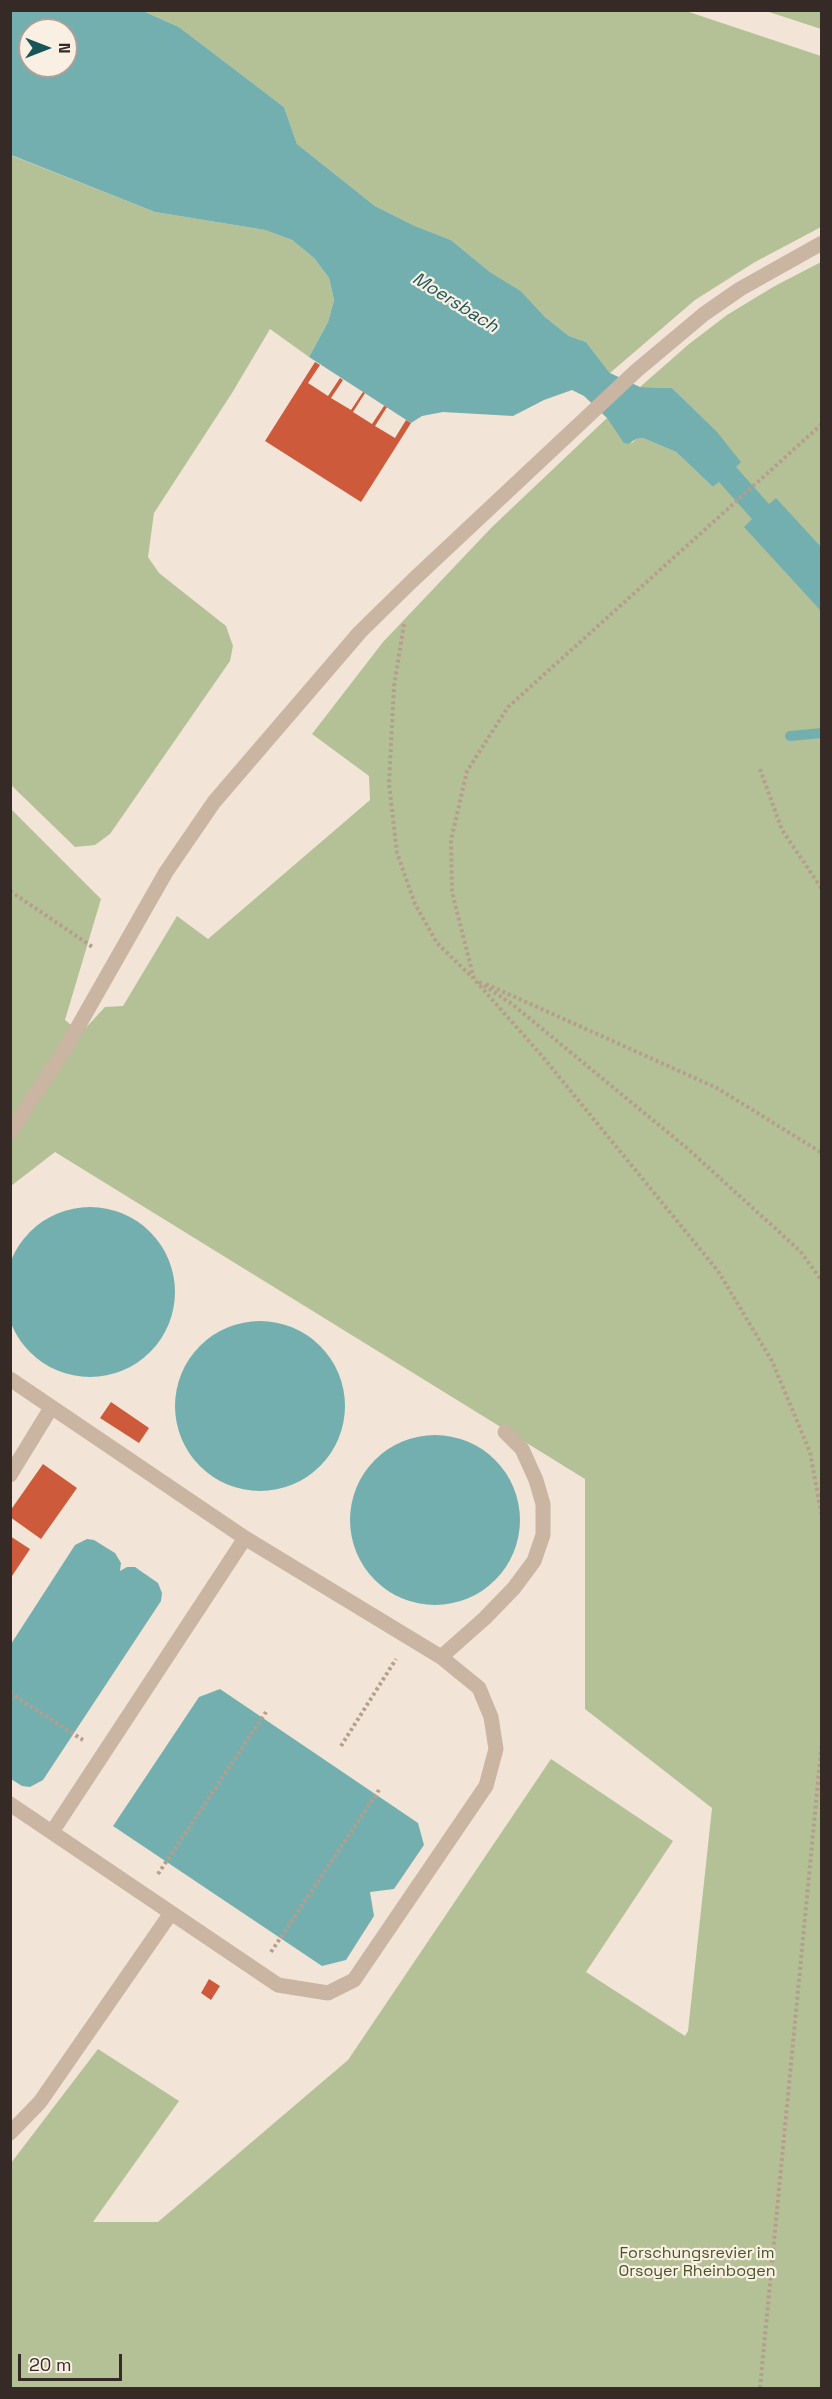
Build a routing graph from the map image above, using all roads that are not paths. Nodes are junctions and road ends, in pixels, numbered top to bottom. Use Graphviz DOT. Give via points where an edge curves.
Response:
graph roads {
  1 [pos="822,243"];
  2 [pos="10,1133"];
  3 [pos="10,1379"];
  4 [pos="51,1408"];
  5 [pos="506,1432"];
  6 [pos="10,1475"];
  7 [pos="245,1538"];
  8 [pos="441,1657"];
  9 [pos="10,1804"];
  10 [pos="52,1832"];
  11 [pos="171,1912"];
  12 [pos="10,2133"];
  1 -- 2 [label="lane" via="740,289 636,371 360,632 214,802 166,872 67,1046"];
  3 -- 4 [label="lane"];
  4 -- 6 [label="lane"];
  4 -- 7 [label="lane"];
  5 -- 8 [label="lane" via="522,1449 536,1480 543,1504 543,1535 534,1561 514,1588"];
  7 -- 8 [label="lane"];
  7 -- 10 [label="lane"];
  8 -- 11 [label="lane" via="479,1688 491,1717 496,1749 486,1786 354,1980 328,1993 278,1985"];
  9 -- 10 [label="lane"];
  10 -- 11 [label="lane"];
  11 -- 12 [label="lane" via="40,2102"];
}
